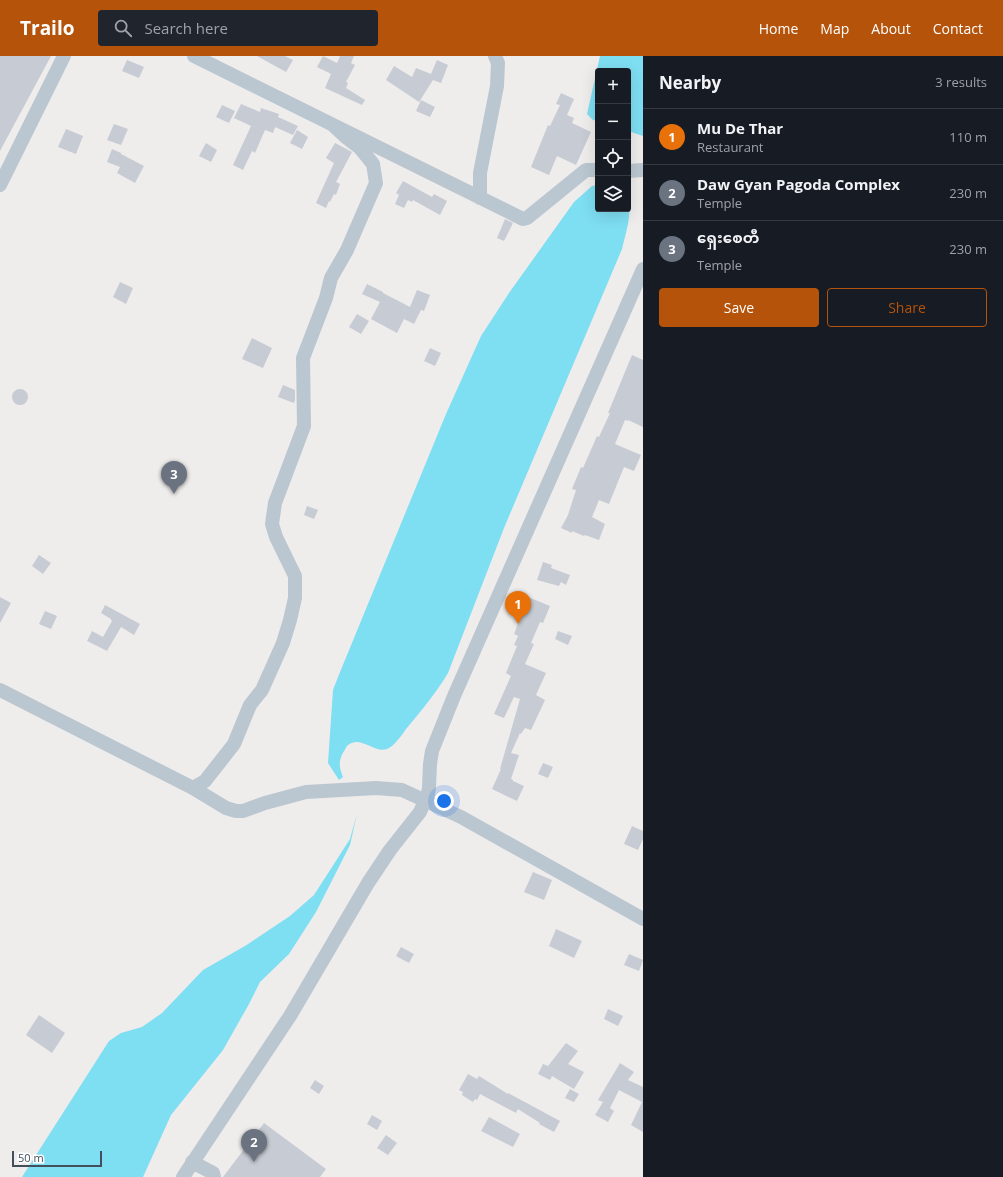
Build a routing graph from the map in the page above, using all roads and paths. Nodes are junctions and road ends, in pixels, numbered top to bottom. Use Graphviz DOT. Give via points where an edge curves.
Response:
graph roads {
  1 [pos="64,56"];
  2 [pos="194,56"];
  3 [pos="495,56"];
  4 [pos="333,125"];
  5 [pos="595,170"];
  6 [pos="643,170"];
  7 [pos="631,171"];
  8 [pos="0,185"];
  9 [pos="480,198"];
  10 [pos="643,269"];
  11 [pos="0,690"];
  12 [pos="193,788"];
  13 [pos="426,800"];
  14 [pos="643,920"];
  15 [pos="192,1162"];
  16 [pos="183,1177"];
  17 [pos="214,1177"];
  1 -- 8 [label="street"];
  2 -- 4 [label="street"];
  3 -- 9 [label="street" via="498,63 497,86 480,173"];
  4 -- 9 [label="street"];
  4 -- 12 [label="street" via="360,148 373,164 376,183 347,250 331,278 304,358 304,426 275,503 272,524 295,576 295,598 283,643 262,690 250,705 234,744 205,781"];
  5 -- 9 [label="street" via="586,170 527,218 522,219"];
  6 -- 7 [label="street"];
  10 -- 13 [label="street" via="438,735 432,751"];
  11 -- 12 [label="street"];
  12 -- 13 [label="street" via="226,808 236,811 306,792 376,788 402,790"];
  13 -- 14 [label="street" via="480,827"];
  13 -- 15 [label="street" via="368,883 290,1016"];
  15 -- 16 [label="street"];
  15 -- 17 [label="street" via="213,1172"];
}
